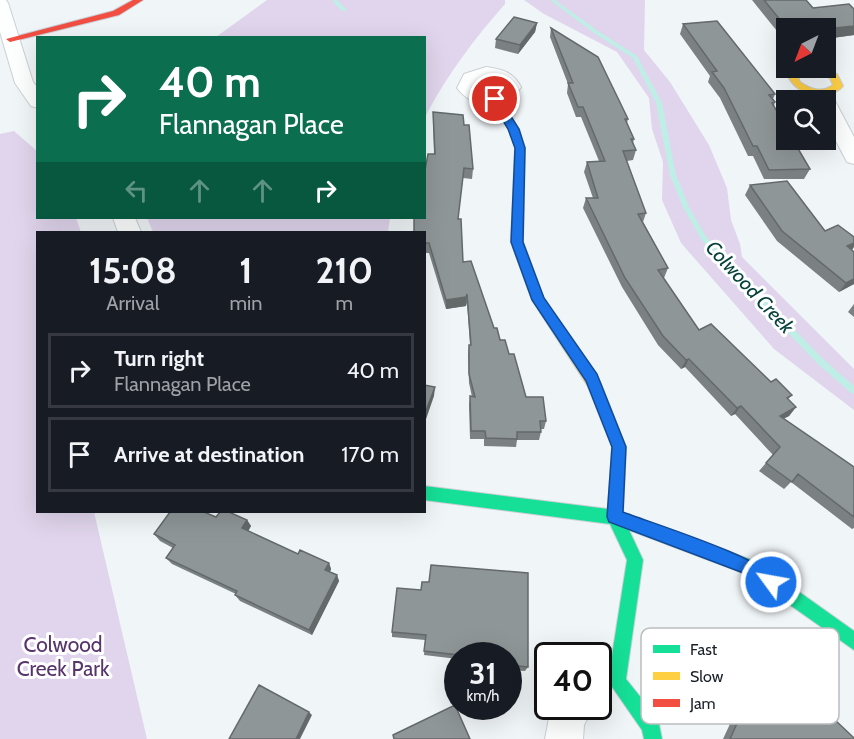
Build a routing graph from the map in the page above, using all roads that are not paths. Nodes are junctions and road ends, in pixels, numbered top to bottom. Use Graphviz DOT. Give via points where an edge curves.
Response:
graph roads {
  1 [pos="139,0"];
  2 [pos="0,3"];
  3 [pos="10,39"];
  4 [pos="792,78"];
  5 [pos="806,90"];
  6 [pos="36,99"];
  7 [pos="495,99"];
  8 [pos="836,123"];
  9 [pos="854,157"];
  10 [pos="426,493"];
  11 [pos="615,517"];
  12 [pos="837,628"];
  13 [pos="839,630"];
  14 [pos="854,640"];
  15 [pos="612,667"];
  16 [pos="612,690"];
  17 [pos="641,717"];
  18 [pos="567,720"];
  19 [pos="649,724"];
  20 [pos="564,739"];
  21 [pos="653,739"];
  1 -- 3 [label="street" via="116,13"];
  2 -- 3 [label="street"];
  3 -- 6 [label="street" via="24,82"];
  4 -- 5 [label="street"];
  7 -- 11 [label="street" via="514,129 520,148 517,242 538,300 592,378 619,447"];
  8 -- 9 [label="street"];
  10 -- 11 [label="street"];
  11 -- 12 [label="street" via="751,568"];
  11 -- 15 [label="street" via="635,560"];
  13 -- 14 [label="street"];
  16 -- 17 [label="street"];
  18 -- 20 [label="street"];
  19 -- 21 [label="street"];
}
